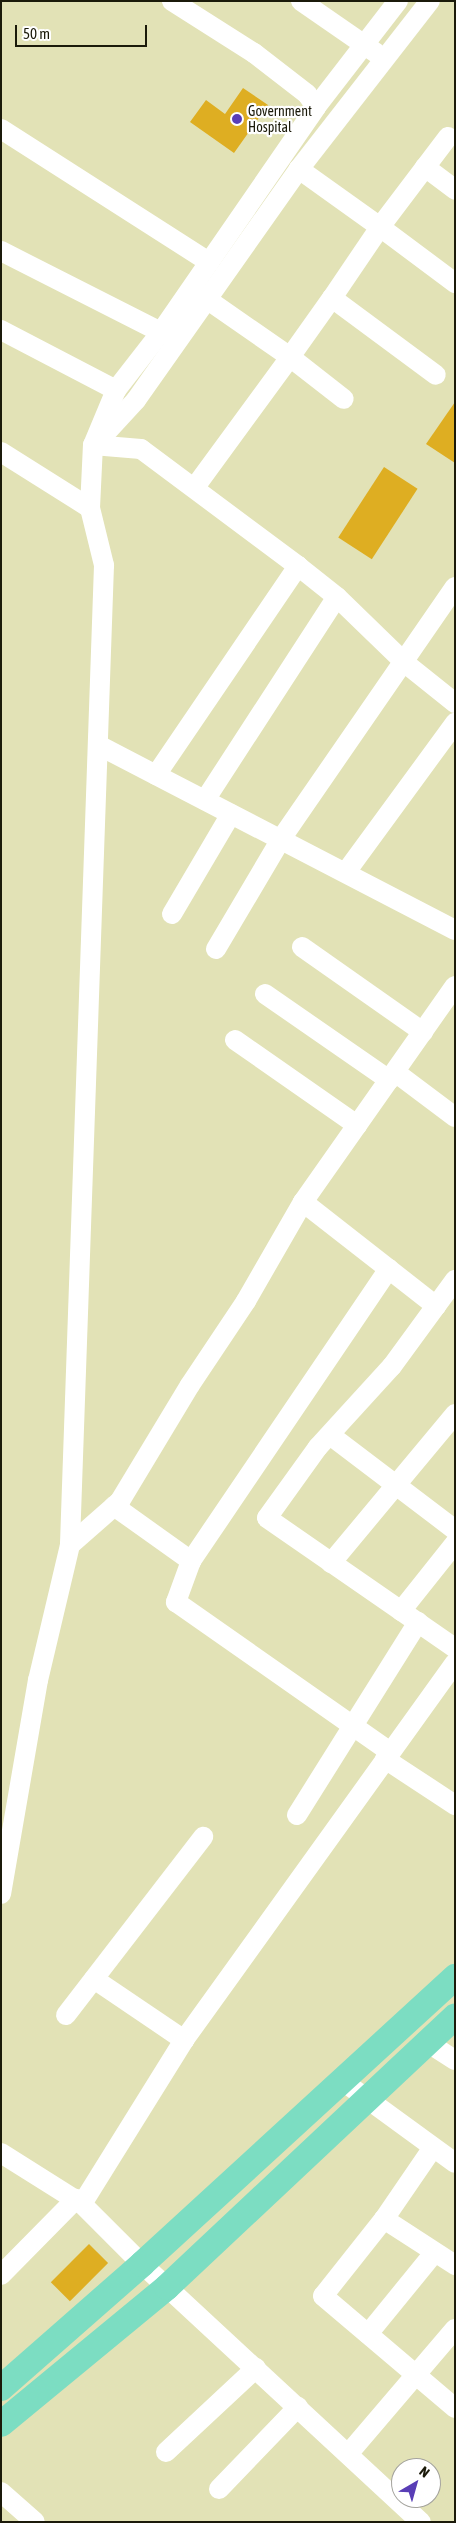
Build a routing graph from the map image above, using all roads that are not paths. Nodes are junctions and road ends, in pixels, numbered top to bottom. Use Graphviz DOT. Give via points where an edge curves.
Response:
graph roads {
  1 [pos="172,1"];
  2 [pos="301,1"];
  3 [pos="398,1"];
  4 [pos="430,1"];
  5 [pos="364,44"];
  6 [pos="385,60"];
  7 [pos="316,107"];
  8 [pos="1,129"];
  9 [pos="448,137"];
  10 [pos="425,167"];
  11 [pos="299,169"];
  12 [pos="455,190"];
  13 [pos="380,227"];
  14 [pos="1,251"];
  15 [pos="209,262"];
  16 [pos="455,283"];
  17 [pos="332,298"];
  18 [pos="208,300"];
  19 [pos="1,330"];
  20 [pos="161,332"];
  21 [pos="290,357"];
  22 [pos="436,374"];
  23 [pos="116,390"];
  24 [pos="344,399"];
  25 [pos="94,445"];
  26 [pos="1,452"];
  27 [pos="196,487"];
  28 [pos="90,508"];
  29 [pos="298,566"];
  30 [pos="455,587"];
  31 [pos="337,597"];
  32 [pos="405,663"];
  33 [pos="455,703"];
  34 [pos="455,723"];
  35 [pos="100,746"];
  36 [pos="156,775"];
  37 [pos="205,800"];
  38 [pos="231,814"];
  39 [pos="281,839"];
  40 [pos="346,872"];
  41 [pos="172,914"];
  42 [pos="453,925"];
  43 [pos="302,947"];
  44 [pos="216,948"];
  45 [pos="455,986"];
  46 [pos="265,994"];
  47 [pos="423,1032"];
  48 [pos="235,1040"];
  49 [pos="392,1076"];
  50 [pos="455,1117"];
  51 [pos="357,1125"];
  52 [pos="303,1202"];
  53 [pos="389,1268"];
  54 [pos="455,1280"];
  55 [pos="436,1306"];
  56 [pos="455,1414"];
  57 [pos="330,1435"];
  58 [pos="396,1483"];
  59 [pos="114,1506"];
  60 [pos="455,1530"];
  61 [pos="455,1543"];
  62 [pos="70,1545"];
  63 [pos="191,1561"];
  64 [pos="331,1563"];
  65 [pos="401,1611"];
  66 [pos="418,1622"];
  67 [pos="455,1648"];
  68 [pos="455,1663"];
  69 [pos="352,1726"];
  70 [pos="388,1756"];
  71 [pos="455,1805"];
  72 [pos="297,1815"];
  73 [pos="202,1836"];
  74 [pos="1,1894"];
  75 [pos="455,1977"];
  76 [pos="94,1979"];
  77 [pos="66,2015"];
  78 [pos="455,2017"];
  79 [pos="184,2040"];
  80 [pos="427,2042"];
  81 [pos="455,2060"];
  82 [pos="344,2082"];
  83 [pos="366,2098"];
  84 [pos="432,2149"];
  85 [pos="1,2153"];
  86 [pos="455,2163"];
  87 [pos="79,2202"];
  88 [pos="384,2219"];
  89 [pos="434,2253"];
  90 [pos="142,2264"];
  91 [pos="455,2266"];
  92 [pos="1,2275"];
  93 [pos="167,2287"];
  94 [pos="455,2329"];
  95 [pos="368,2334"];
  96 [pos="256,2368"];
  97 [pos="413,2374"];
  98 [pos="1,2388"];
  99 [pos="298,2407"];
  100 [pos="455,2408"];
  101 [pos="1,2424"];
  102 [pos="166,2452"];
  103 [pos="349,2453"];
  104 [pos="219,2489"];
  105 [pos="1,2492"];
  106 [pos="27,2519"];
  107 [pos="421,2522"];
  1 -- 7 [label="street" via="254,53 307,94"];
  2 -- 5 [label="street"];
  3 -- 5 [label="street"];
  4 -- 6 [label="street"];
  5 -- 6 [label="street"];
  5 -- 7 [label="street"];
  6 -- 11 [label="street"];
  7 -- 15 [label="street"];
  8 -- 15 [label="street"];
  9 -- 10 [label="street"];
  10 -- 12 [label="street"];
  10 -- 13 [label="street"];
  11 -- 13 [label="street"];
  11 -- 18 [label="street"];
  13 -- 16 [label="street"];
  13 -- 17 [label="street"];
  14 -- 20 [label="street"];
  15 -- 20 [label="street"];
  17 -- 21 [label="street"];
  17 -- 22 [label="street"];
  18 -- 21 [label="street"];
  18 -- 25 [label="street" via="136,400"];
  19 -- 23 [label="street"];
  20 -- 23 [label="street"];
  21 -- 24 [label="street"];
  21 -- 27 [label="street"];
  23 -- 25 [label="street"];
  25 -- 27 [label="street" via="142,449"];
  25 -- 28 [label="street"];
  26 -- 28 [label="street"];
  27 -- 29 [label="street"];
  28 -- 35 [label="street" via="104,565"];
  29 -- 31 [label="street"];
  29 -- 36 [label="street"];
  30 -- 32 [label="street"];
  31 -- 32 [label="street"];
  31 -- 37 [label="street"];
  32 -- 33 [label="street"];
  32 -- 39 [label="street"];
  34 -- 40 [label="street"];
  35 -- 36 [label="street"];
  35 -- 62 [label="street"];
  36 -- 37 [label="street"];
  37 -- 38 [label="street"];
  38 -- 39 [label="street"];
  38 -- 41 [label="street"];
  39 -- 40 [label="street"];
  39 -- 44 [label="street"];
  40 -- 42 [label="street"];
  43 -- 47 [label="street"];
  45 -- 47 [label="street"];
  46 -- 49 [label="street"];
  47 -- 49 [label="street"];
  48 -- 51 [label="street"];
  49 -- 50 [label="street"];
  49 -- 51 [label="street"];
  51 -- 52 [label="street"];
  52 -- 53 [label="street"];
  52 -- 59 [label="street" via="246,1302"];
  53 -- 55 [label="street"];
  53 -- 63 [label="street"];
  54 -- 55 [label="street"];
  55 -- 57 [label="street" via="392,1366"];
  56 -- 58 [label="street"];
  57 -- 58 [label="street"];
  57 -- 64 [label="street" via="267,1518"];
  58 -- 60 [label="street"];
  58 -- 64 [label="street"];
  59 -- 62 [label="street"];
  59 -- 63 [label="street"];
  61 -- 65 [label="street"];
  62 -- 74 [label="street" via="38,1680"];
  63 -- 69 [label="street" via="176,1602"];
  64 -- 65 [label="street"];
  65 -- 66 [label="street"];
  66 -- 67 [label="street"];
  66 -- 69 [label="street"];
  68 -- 70 [label="street"];
  69 -- 70 [label="street"];
  69 -- 72 [label="street"];
  70 -- 71 [label="street"];
  70 -- 79 [label="street"];
  73 -- 76 [label="street"];
  75 -- 82 [label="main road"];
  76 -- 77 [label="street"];
  76 -- 79 [label="street"];
  78 -- 80 [label="main road"];
  79 -- 87 [label="street"];
  80 -- 81 [label="street"];
  80 -- 83 [label="main road"];
  82 -- 83 [label="street"];
  82 -- 90 [label="main road"];
  83 -- 84 [label="street"];
  83 -- 93 [label="main road"];
  84 -- 86 [label="street"];
  84 -- 88 [label="street"];
  85 -- 87 [label="street"];
  87 -- 90 [label="street"];
  87 -- 92 [label="street"];
  88 -- 89 [label="street"];
  88 -- 95 [label="street" via="323,2296"];
  89 -- 91 [label="street"];
  89 -- 95 [label="street"];
  90 -- 93 [label="street"];
  90 -- 98 [label="main road"];
  93 -- 96 [label="street"];
  93 -- 101 [label="main road"];
  94 -- 97 [label="street"];
  95 -- 97 [label="street"];
  96 -- 99 [label="street"];
  96 -- 102 [label="street"];
  97 -- 100 [label="street"];
  97 -- 103 [label="street"];
  99 -- 103 [label="street"];
  99 -- 104 [label="street"];
  103 -- 107 [label="street"];
  105 -- 106 [label="street"];
}
